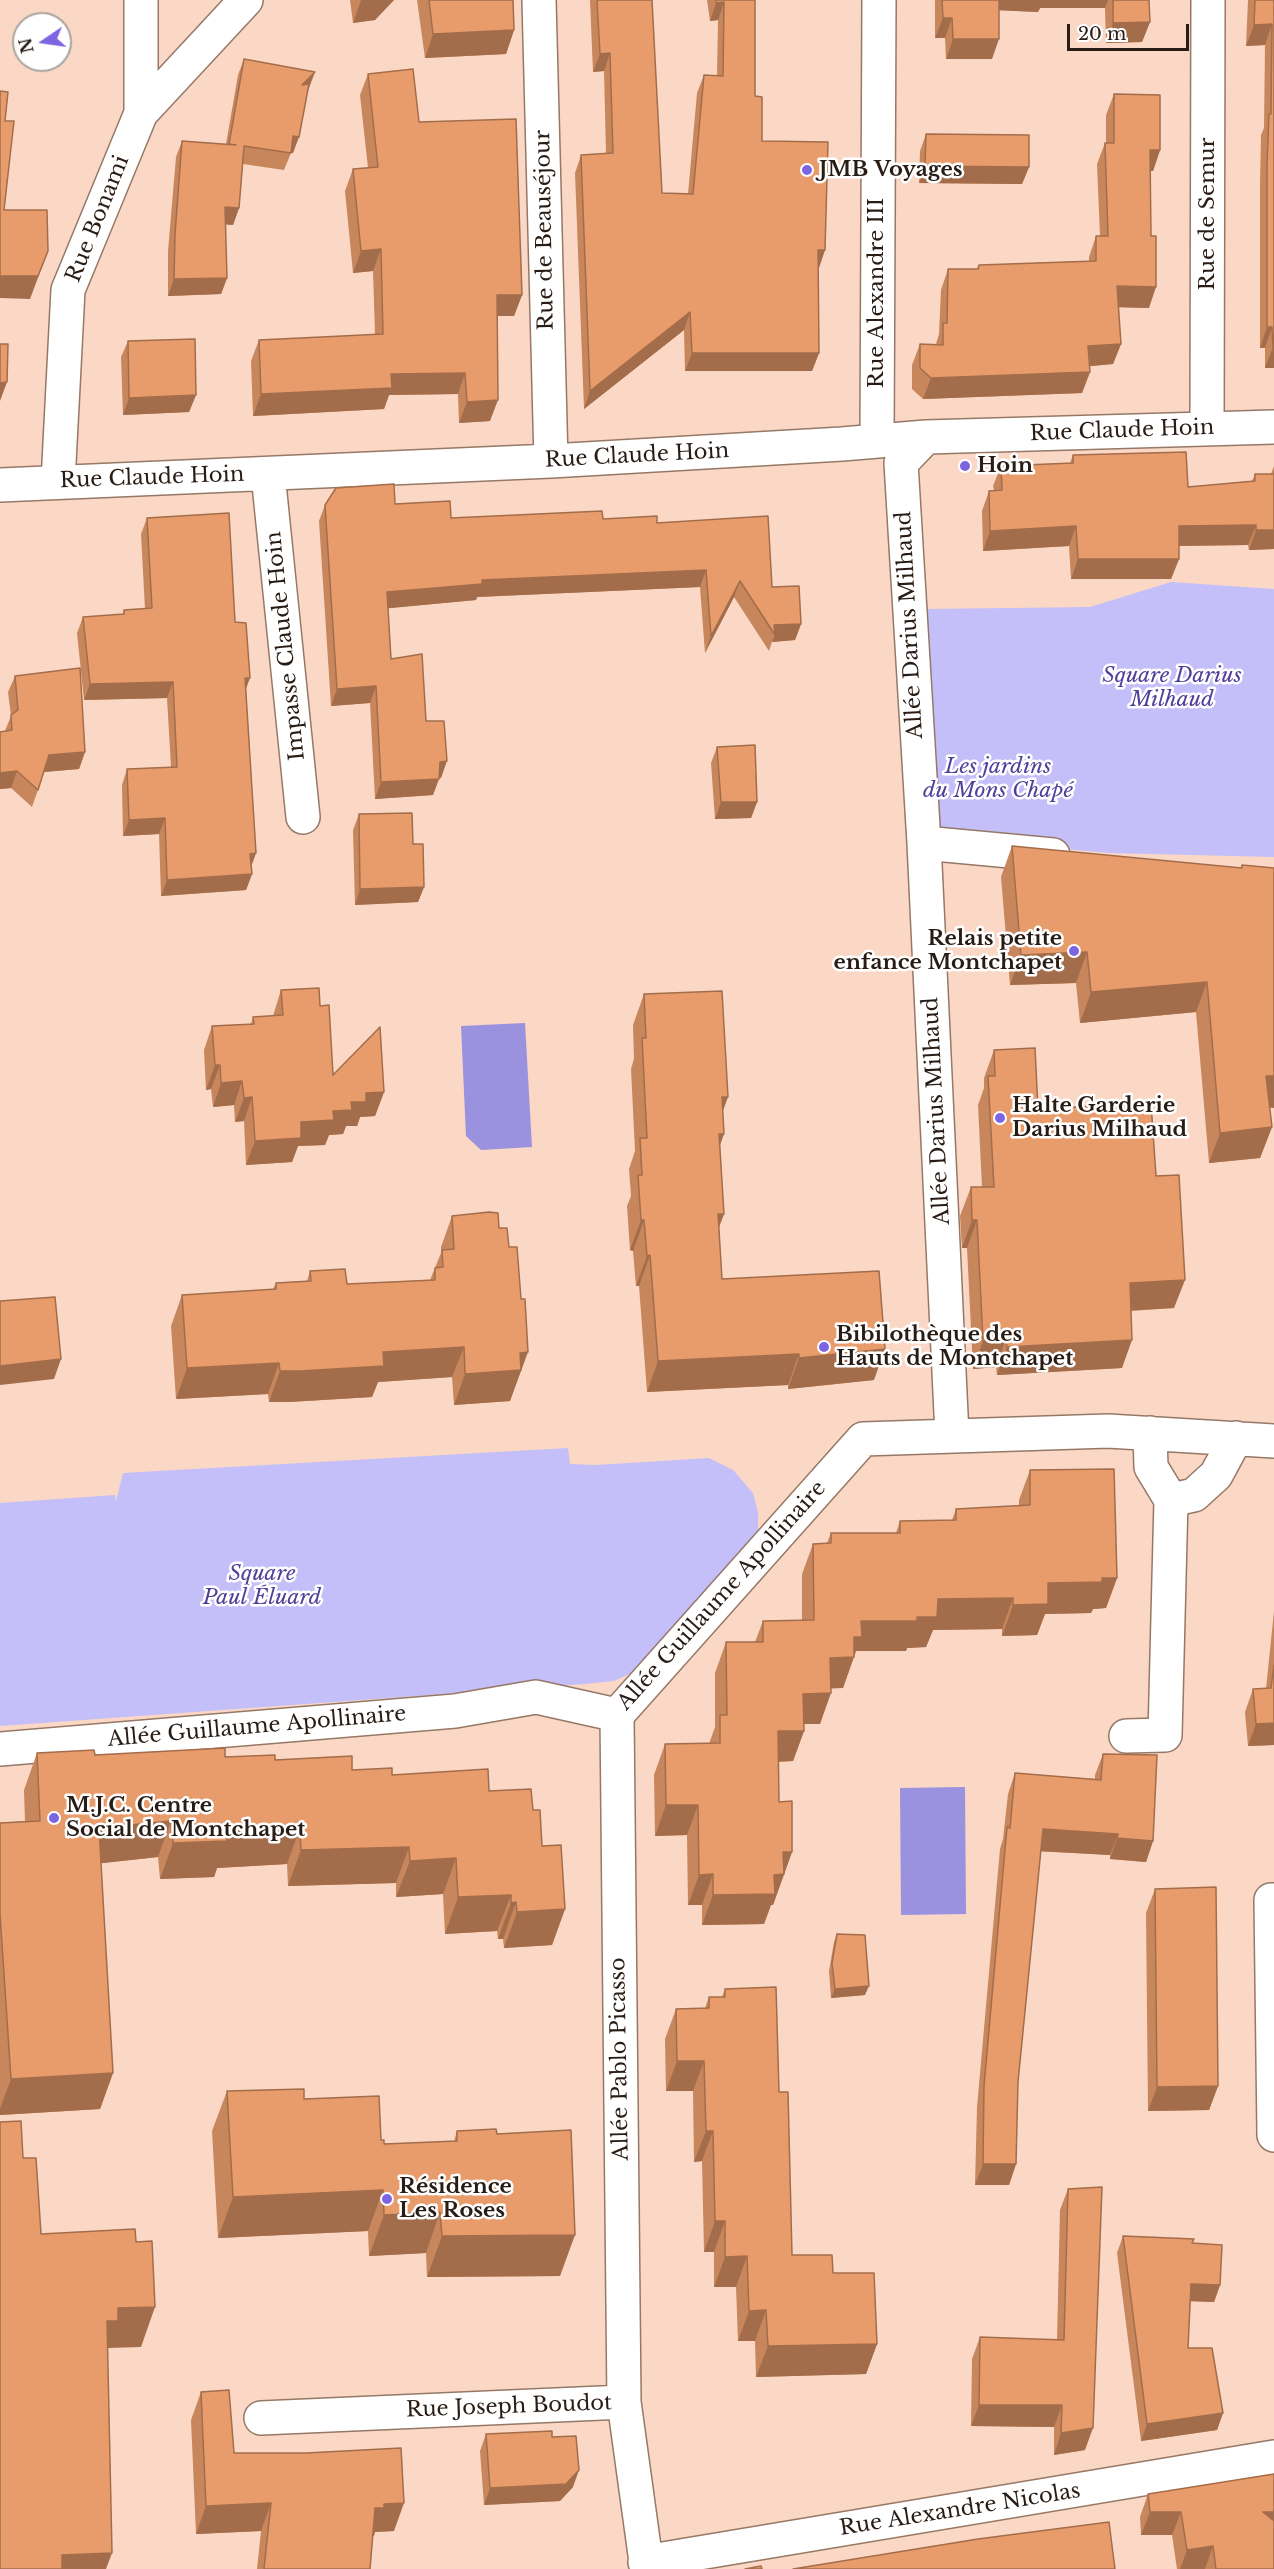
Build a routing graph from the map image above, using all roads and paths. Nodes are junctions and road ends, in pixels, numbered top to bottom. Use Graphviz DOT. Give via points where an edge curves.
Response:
graph roads {
  1 [pos="141,0"];
  2 [pos="246,0"];
  3 [pos="539,0"];
  4 [pos="879,0"];
  5 [pos="1208,0"];
  6 [pos="141,112"];
  7 [pos="1274,427"];
  8 [pos="1207,428"];
  9 [pos="926,436"];
  10 [pos="877,441"];
  11 [pos="551,461"];
  12 [pos="268,474"];
  13 [pos="58,482"];
  14 [pos="0,485"];
  15 [pos="303,817"];
  16 [pos="924,843"];
  17 [pos="1087,858"];
  18 [pos="1150,1433"];
  19 [pos="952,1435"];
  20 [pos="1236,1438"];
  21 [pos="1274,1441"];
  22 [pos="1171,1500"];
  23 [pos="617,1715"];
  24 [pos="1126,1736"];
  25 [pos="0,1749"];
  26 [pos="1274,1900"];
  27 [pos="1274,2135"];
  28 [pos="624,2402"];
  29 [pos="261,2418"];
  30 [pos="1274,2457"];
  31 [pos="646,2566"];
  1 -- 6 [label="street"];
  2 -- 6 [label="street, Rue Bonami"];
  3 -- 11 [label="street, Rue de Beauséjour"];
  4 -- 10 [label="street, Rue Alexandre III"];
  5 -- 8 [label="street, Rue de Semur"];
  6 -- 13 [label="street, Rue Bonami" via="68,290"];
  7 -- 8 [label="street, Rue Claude Hoin"];
  8 -- 9 [label="street, Rue Claude Hoin"];
  9 -- 10 [label="street, Rue Claude Hoin"];
  9 -- 16 [label="street, Allée Darius Milhaud" via="901,463"];
  10 -- 11 [label="street, Rue Claude Hoin"];
  11 -- 12 [label="street, Rue Claude Hoin"];
  12 -- 13 [label="street, Rue Claude Hoin"];
  12 -- 15 [label="street, Impasse Claude Hoin"];
  13 -- 14 [label="street, Rue Claude Hoin"];
  16 -- 17 [label="street"];
  16 -- 19 [label="street, Allée Darius Milhaud"];
  18 -- 19 [label="street, Allée Guillaume Apollinaire"];
  18 -- 20 [label="street, Allée Guillaume Apollinaire"];
  18 -- 22 [label="street" via="1151,1467"];
  19 -- 23 [label="street, Allée Guillaume Apollinaire" via="863,1439"];
  20 -- 21 [label="street, Allée Guillaume Apollinaire"];
  20 -- 22 [label="street" via="1216,1475 1194,1495"];
  22 -- 24 [label="street" via="1165,1736"];
  23 -- 25 [label="street, Allée Guillaume Apollinaire" via="536,1697 455,1711"];
  23 -- 28 [label="street, Allée Pablo Picasso"];
  26 -- 27 [label="street"];
  28 -- 29 [label="street, Rue Joseph Boudot"];
  28 -- 31 [label="street, Rue Joseph Boudot"];
  30 -- 31 [label="street, Rue Alexandre Nicolas"];
}
